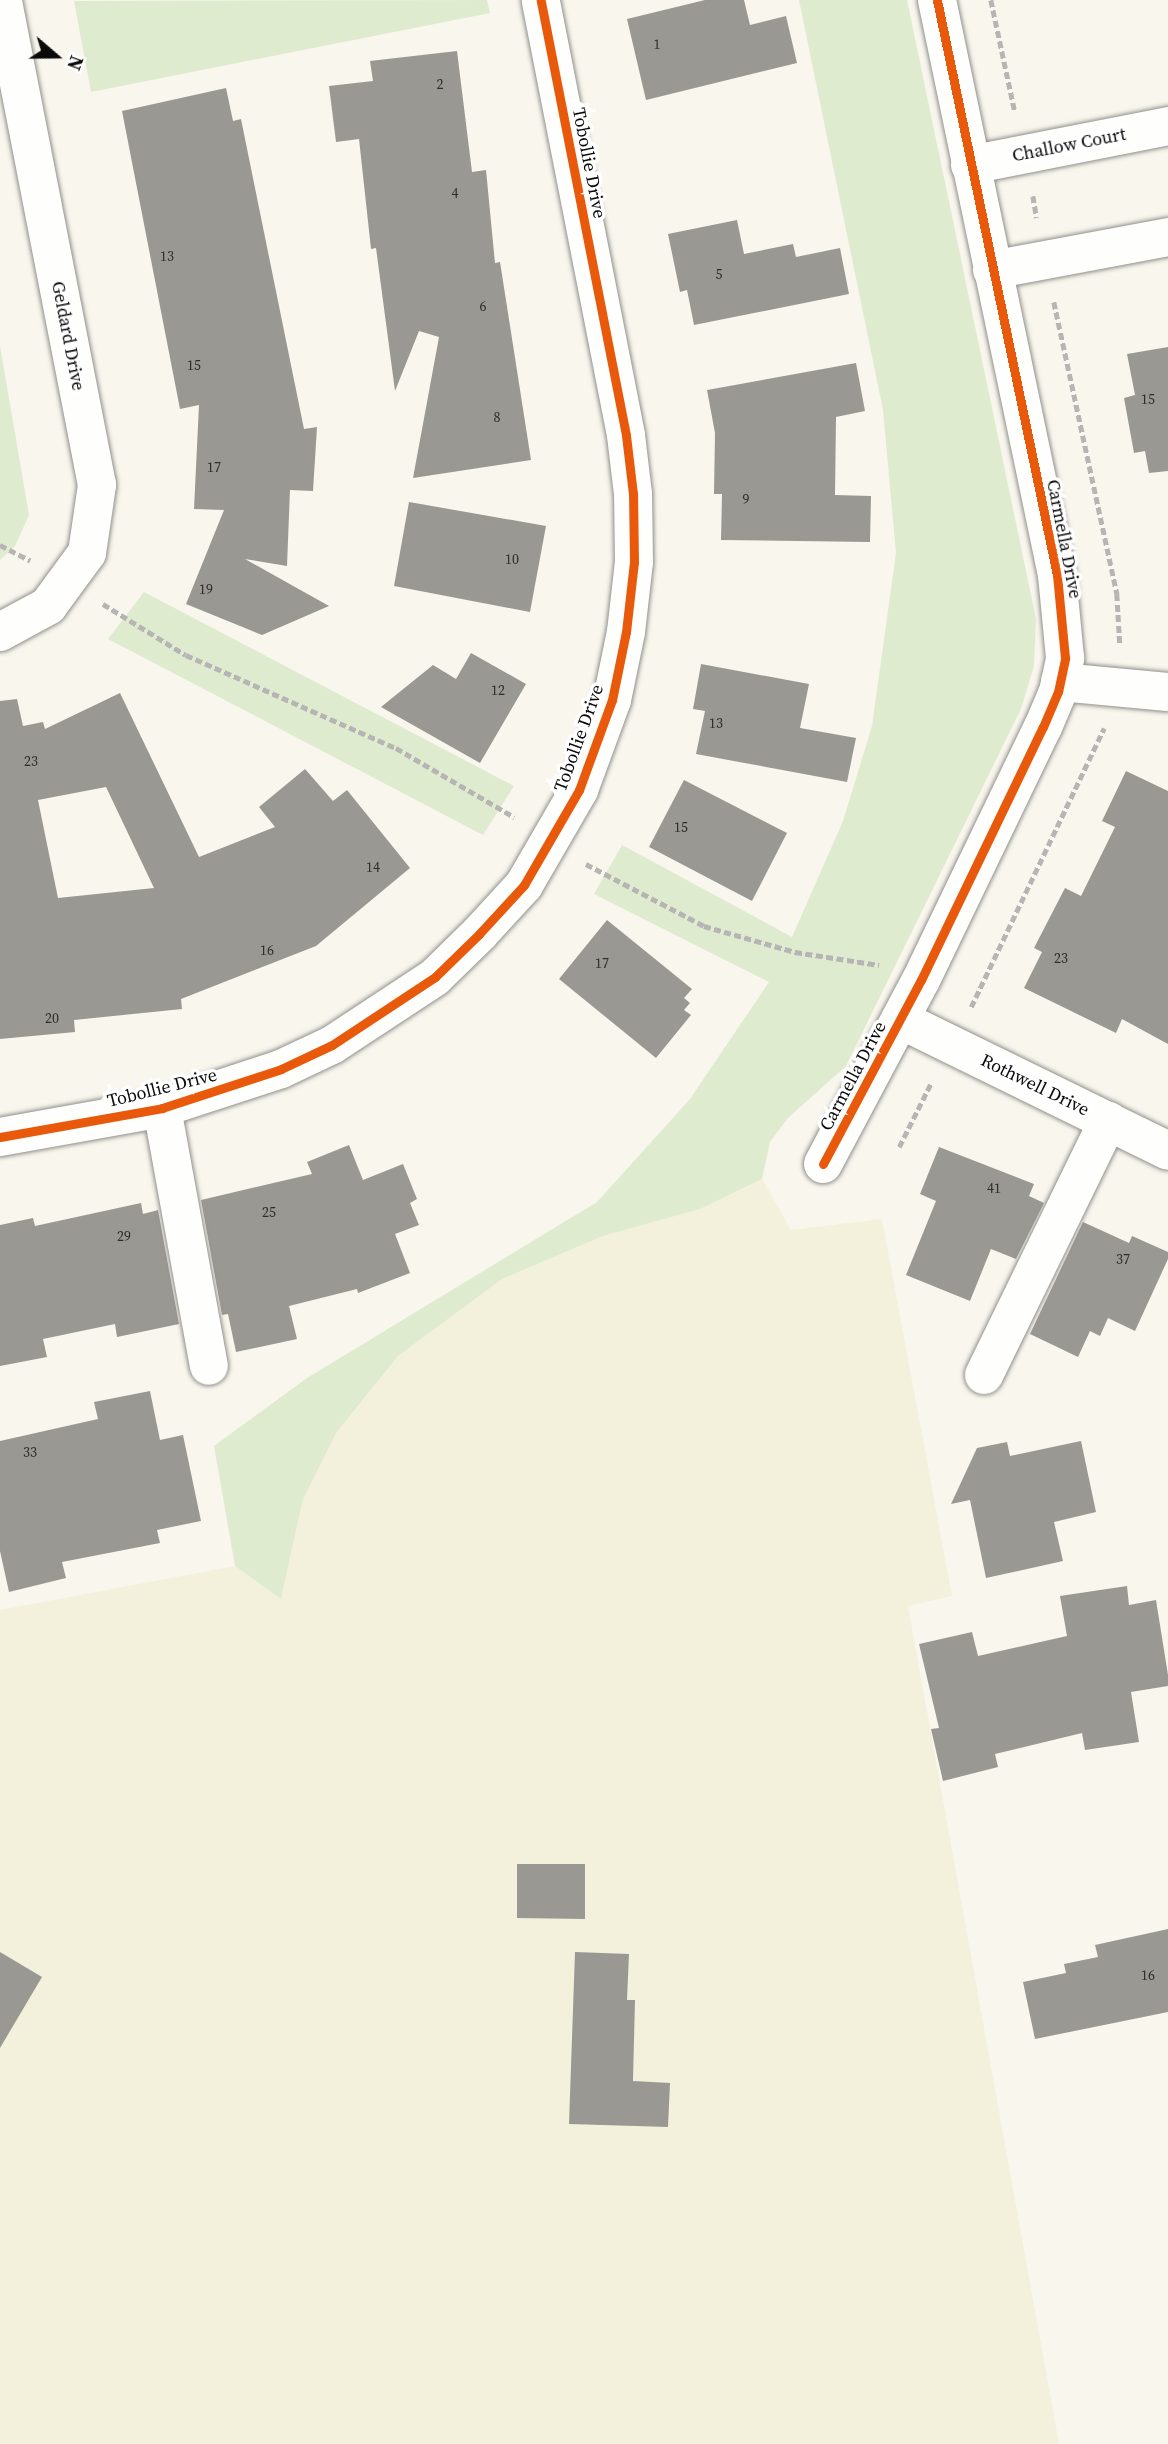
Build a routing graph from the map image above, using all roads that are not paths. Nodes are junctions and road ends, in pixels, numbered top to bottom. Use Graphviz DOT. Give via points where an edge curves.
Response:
graph roads {
  1 [pos="3,0"];
  2 [pos="541,0"];
  3 [pos="937,0"];
  4 [pos="1168,126"];
  5 [pos="970,165"];
  6 [pos="1168,237"];
  7 [pos="992,270"];
  8 [pos="0,632"];
  9 [pos="1060,682"];
  10 [pos="1168,692"];
  11 [pos="901,1020"];
  12 [pos="162,1108"];
  13 [pos="1108,1121"];
  14 [pos="0,1137"];
  15 [pos="1168,1150"];
  16 [pos="823,1164"];
  17 [pos="209,1366"];
  18 [pos="984,1375"];
  1 -- 8 [label="street, Geldard Drive" via="97,485 87,553 68,583 48,606"];
  2 -- 12 [label="street, Tobollie Drive" via="626,435 634,562 612,700 579,790 551,844 524,885 435,977 388,1011 281,1069"];
  3 -- 5 [label="street, Carmella Drive"];
  4 -- 5 [label="street, Challow Court"];
  5 -- 7 [label="street, Carmella Drive"];
  6 -- 7 [label="street"];
  7 -- 9 [label="street, Carmella Drive" via="1057,575 1064,618"];
  9 -- 10 [label="street"];
  9 -- 11 [label="street, Carmella Drive"];
  11 -- 13 [label="street, Rothwell Drive"];
  11 -- 16 [label="street, Carmella Drive"];
  12 -- 14 [label="street, Tobollie Drive"];
  12 -- 17 [label="street"];
  13 -- 15 [label="street, Rothwell Drive"];
  13 -- 18 [label="street"];
}
